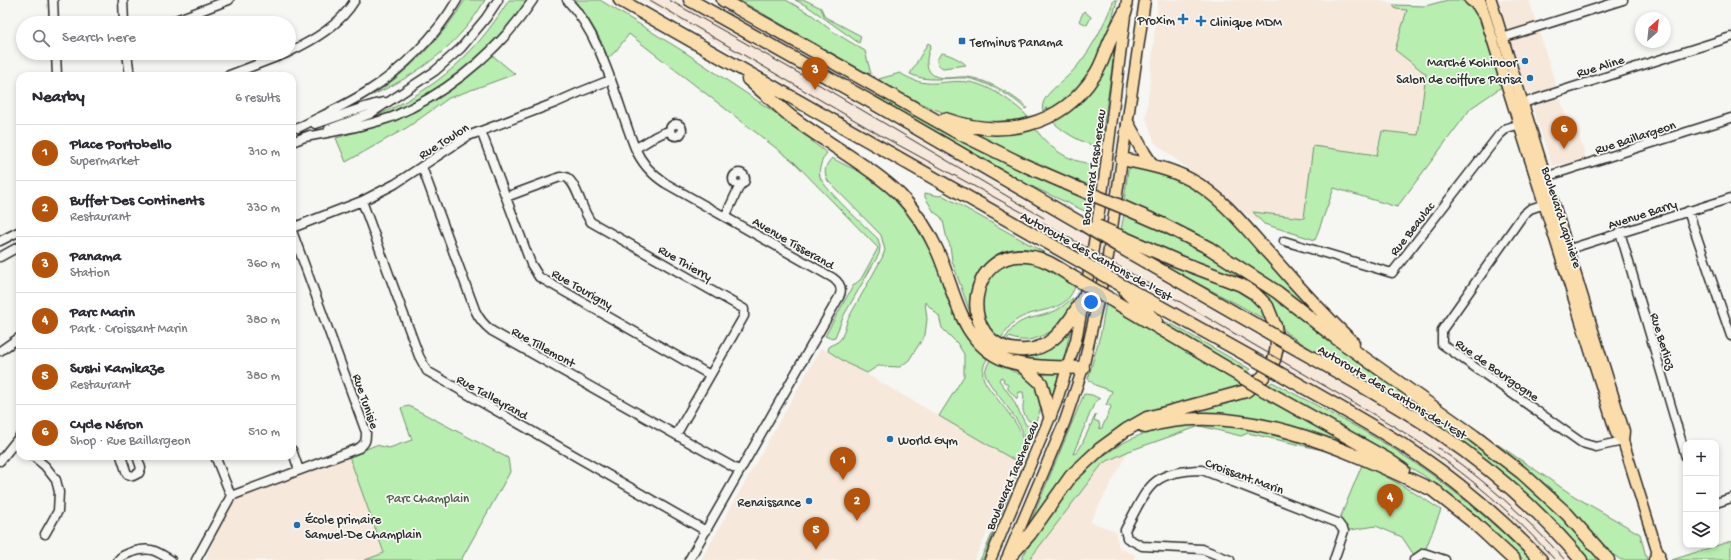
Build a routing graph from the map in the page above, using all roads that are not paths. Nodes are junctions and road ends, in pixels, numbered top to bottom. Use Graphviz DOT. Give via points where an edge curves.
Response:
graph roads {
  1 [pos="53,0"];
  2 [pos="122,0"];
  3 [pos="230,0"];
  4 [pos="355,0"];
  5 [pos="457,0"];
  6 [pos="498,0"];
  7 [pos="533,0"];
  8 [pos="567,0"];
  9 [pos="620,0"];
  10 [pos="690,0"];
  11 [pos="723,0"];
  12 [pos="1145,0"];
  13 [pos="1470,0"];
  14 [pos="1480,0"];
  15 [pos="1491,0"];
  16 [pos="1623,0"];
  17 [pos="1127,5"];
  18 [pos="54,16"];
  19 [pos="123,16"];
  20 [pos="187,16"];
  21 [pos="1488,21"];
  22 [pos="1731,37"];
  23 [pos="1502,38"];
  24 [pos="296,49"];
  25 [pos="724,59"];
  26 [pos="57,60"];
  27 [pos="128,60"];
  28 [pos="269,60"];
  29 [pos="58,72"];
  30 [pos="129,72"];
  31 [pos="238,72"];
  32 [pos="610,80"];
  33 [pos="902,101"];
  34 [pos="386,102"];
  35 [pos="1523,103"];
  36 [pos="1731,118"];
  37 [pos="1524,123"];
  38 [pos="1128,124"];
  39 [pos="296,128"];
  40 [pos="296,129"];
  41 [pos="481,131"];
  42 [pos="670,131"];
  43 [pos="305,137"];
  44 [pos="296,140"];
  45 [pos="635,148"];
  46 [pos="1107,156"];
  47 [pos="1122,159"];
  48 [pos="1152,165"];
  49 [pos="422,167"];
  50 [pos="1546,177"];
  51 [pos="740,185"];
  52 [pos="506,197"];
  53 [pos="1731,198"];
  54 [pos="362,201"];
  55 [pos="1549,202"];
  56 [pos="1688,211"];
  57 [pos="725,217"];
  58 [pos="296,228"];
  59 [pos="1620,232"];
  60 [pos="16,233"];
  61 [pos="296,241"];
  62 [pos="1284,241"];
  63 [pos="0,242"];
  64 [pos="1121,242"];
  65 [pos="16,248"];
  66 [pos="1564,251"];
  67 [pos="0,257"];
  68 [pos="1114,281"];
  69 [pos="1084,297"];
  70 [pos="1731,336"];
  71 [pos="16,340"];
  72 [pos="1180,340"];
  73 [pos="0,351"];
  74 [pos="1020,364"];
  75 [pos="1068,368"];
  76 [pos="1083,368"];
  77 [pos="1380,369"];
  78 [pos="710,374"];
  79 [pos="1050,416"];
  80 [pos="676,435"];
  81 [pos="1112,440"];
  82 [pos="1623,441"];
  83 [pos="16,443"];
  84 [pos="1683,447"];
  85 [pos="38,460"];
  86 [pos="122,460"];
  87 [pos="138,460"];
  88 [pos="217,460"];
  89 [pos="296,460"];
  90 [pos="0,461"];
  91 [pos="299,470"];
  92 [pos="740,471"];
  93 [pos="1437,492"];
  94 [pos="231,496"];
  95 [pos="1731,498"];
  96 [pos="1719,502"];
  97 [pos="706,531"];
  98 [pos="45,534"];
  99 [pos="1658,558"];
  100 [pos="118,560"];
  101 [pos="171,560"];
  102 [pos="196,560"];
  103 [pos="689,560"];
  104 [pos="990,560"];
  105 [pos="1007,560"];
  106 [pos="1230,560"];
  107 [pos="1334,560"];
  108 [pos="1414,560"];
  109 [pos="1445,560"];
  110 [pos="1514,560"];
  111 [pos="1541,560"];
  112 [pos="1581,560"];
  113 [pos="1608,560"];
  1 -- 18 [label="street"];
  2 -- 19 [label="street"];
  3 -- 20 [label="street"];
  4 -- 24 [label="street" via="336,23"];
  5 -- 39 [label="street" via="420,49 383,81"];
  6 -- 34 [label="street" via="461,48 440,67"];
  7 -- 43 [label="street" via="520,20 496,45 469,70 433,97 390,118 343,131"];
  8 -- 32 [label="street, Avenue Tisserand" via="592,35"];
  9 -- 25 [label="highway, Autoroute des Cantons-de-l'Est"];
  10 -- 64 [label="highway, Autoroute des Cantons-de-l'Est, bridge" via="1060,211"];
  11 -- 33 [label="highway"];
  12 -- 38 [label="main road"];
  13 -- 21 [label="main road" via="1477,5"];
  14 -- 21 [label="main road, Boulevard Lapinière"];
  15 -- 23 [label="main road, Boulevard Lapinière"];
  16 -- 23 [label="street"];
  17 -- 33 [label="highway" via="1092,80 1071,102 1032,124 1002,129 972,127 941,118"];
  17 -- 46 [label="main road, Boulevard Taschereau"];
  21 -- 37 [label="main road, Boulevard Lapinière"];
  22 -- 35 [label="street, Rue Aline"];
  23 -- 35 [label="main road, Boulevard Lapinière"];
  25 -- 68 [label="highway, Autoroute des Cantons-de-l'Est, bridge"];
  25 -- 74 [label="highway" via="790,115 898,193 919,218 936,246 960,313 970,331 993,354"];
  26 -- 29 [label="street"];
  27 -- 30 [label="street"];
  28 -- 31 [label="street"];
  32 -- 41 [label="street, Rue Toulon" via="555,104"];
  32 -- 45 [label="street, Avenue Tisserand"];
  33 -- 77 [label="highway, bridge" via="995,151 1191,238 1277,292 1331,335"];
  34 -- 40 [label="street" via="365,106 342,116"];
  34 -- 43 [label="street" via="370,114 354,121"];
  35 -- 37 [label="main road, Boulevard Lapinière"];
  36 -- 50 [label="street, Rue Baillargeon"];
  37 -- 50 [label="main road, Boulevard Lapinière"];
  37 -- 55 [label="main road, Boulevard Lapinière"];
  37 -- 62 [label="street, Rue Beaulac" via="1507,128 1499,135 1392,273"];
  38 -- 47 [label="main road"];
  38 -- 48 [label="highway"];
  41 -- 49 [label="street, Rue Toulon" via="465,137"];
  41 -- 52 [label="street, Rue Tourigny"];
  42 -- 45 [label="street" via="663,132 645,145"];
  43 -- 44 [label="street"];
  45 -- 57 [label="street, Avenue Tisserand" via="645,166 658,178"];
  46 -- 47 [label="main road"];
  46 -- 69 [label="main road, Boulevard Taschereau"];
  47 -- 48 [label="highway"];
  47 -- 76 [label="main road" via="1107,265"];
  48 -- 77 [label="highway" via="1191,180 1217,198 1320,310"];
  49 -- 54 [label="street, Rue Toulon"];
  49 -- 80 [label="street, Rue Tillemont" via="475,310 485,326"];
  50 -- 55 [label="main road, Boulevard Lapinière"];
  51 -- 57 [label="street"];
  52 -- 78 [label="street, Rue Tourigny" via="531,264 539,277"];
  52 -- 78 [label="street, Rue Thierry" via="566,177 573,184 583,210 591,222 744,309 744,316"];
  53 -- 56 [label="street, Avenue Barry"];
  54 -- 58 [label="street, Rue Toulon"];
  54 -- 97 [label="street, Rue Talleyrand" via="419,356 427,371"];
  55 -- 66 [label="main road, Boulevard Lapinière"];
  55 -- 82 [label="street, Rue de Bourgogne" via="1530,208 1523,216 1442,330 1442,344 1582,443 1596,447"];
  56 -- 59 [label="street, Avenue Barry"];
  56 -- 70 [label="street"];
  57 -- 92 [label="street, Avenue Tisserand" via="833,278 841,290"];
  59 -- 66 [label="street, Avenue Barry"];
  59 -- 84 [label="street, Rue Berlioz"];
  60 -- 63 [label="street"];
  61 -- 91 [label="street, Rue Tunisie" via="366,432 364,445 359,448"];
  64 -- 81 [label="highway" via="1241,285 1254,293 1264,302 1271,314 1277,347 1274,360 1266,373 1246,391 1155,416 1137,423"];
  64 -- 112 [label="highway, Autoroute des Cantons-de-l'Est, bridge" via="1288,344 1413,416 1458,447 1520,497"];
  65 -- 67 [label="street"];
  66 -- 82 [label="main road, Boulevard Lapinière" via="1616,433"];
  68 -- 72 [label="highway" via="1151,317"];
  68 -- 111 [label="highway, Autoroute des Cantons-de-l'Est, bridge" via="1279,373 1429,463 1489,510"];
  69 -- 72 [label="highway, bridge" via="1061,331 1049,342 1036,348 1021,350 1004,347 994,340 982,326 976,307 978,288 988,271 1004,259 1018,256 1034,257 1048,262"];
  69 -- 75 [label="main road, Boulevard Taschereau"];
  71 -- 73 [label="street"];
  72 -- 93 [label="highway, bridge" via="1387,459"];
  74 -- 75 [label="highway"];
  74 -- 79 [label="highway" via="1041,384"];
  75 -- 76 [label="highway"];
  75 -- 79 [label="main road, Boulevard Taschereau"];
  76 -- 105 [label="main road" via="1065,421"];
  77 -- 113 [label="highway" via="1522,472 1562,510"];
  78 -- 80 [label="street, Rue Thierry"];
  79 -- 104 [label="main road, Boulevard Taschereau"];
  80 -- 92 [label="street, Rue Tillemont"];
  81 -- 93 [label="highway" via="1141,428 1178,419 1202,418 1252,424 1341,449"];
  81 -- 105 [label="highway" via="1093,454 1071,476 1030,534"];
  82 -- 99 [label="main road, Boulevard Lapinière"];
  83 -- 90 [label="street"];
  85 -- 98 [label="street" via="56,480 59,492 58,511"];
  86 -- 87 [label="street" via="127,474 133,476 139,473 141,468"];
  88 -- 94 [label="street"];
  89 -- 91 [label="street"];
  91 -- 94 [label="street, Rue Tunisie"];
  92 -- 97 [label="street, Avenue Tisserand"];
  93 -- 110 [label="highway" via="1481,528"];
  94 -- 102 [label="street"];
  95 -- 96 [label="street"];
  97 -- 103 [label="street, Avenue Tisserand"];
  100 -- 101 [label="street" via="124,555 149,550"];
  106 -- 107 [label="street, Croissant Marin" via="1202,550 1142,546 1127,538 1124,530 1149,486 1160,477 1202,470 1338,523 1344,531"];
  108 -- 109 [label="street" via="1424,553"];
}
